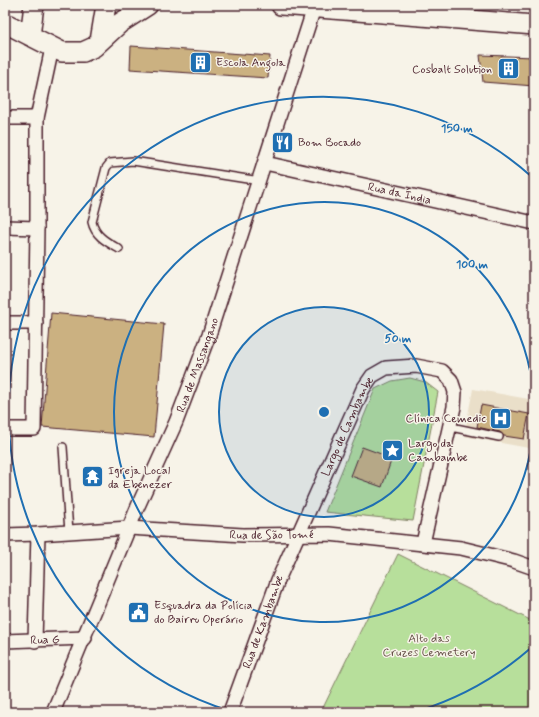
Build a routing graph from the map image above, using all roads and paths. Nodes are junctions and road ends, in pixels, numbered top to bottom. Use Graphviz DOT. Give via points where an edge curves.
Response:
graph roads {
  1 [pos="34,5"];
  2 [pos="106,5"];
  3 [pos="148,5"];
  4 [pos="281,5"];
  5 [pos="314,8"];
  6 [pos="5,23"];
  7 [pos="534,25"];
  8 [pos="30,36"];
  9 [pos="100,41"];
  10 [pos="52,48"];
  11 [pos="5,118"];
  12 [pos="37,118"];
  13 [pos="265,163"];
  14 [pos="260,181"];
  15 [pos="534,223"];
  16 [pos="5,227"];
  17 [pos="37,228"];
  18 [pos="119,249"];
  19 [pos="5,323"];
  20 [pos="36,323"];
  21 [pos="451,427"];
  22 [pos="5,429"];
  23 [pos="499,437"];
  24 [pos="63,447"];
  25 [pos="129,528"];
  26 [pos="69,532"];
  27 [pos="300,533"];
  28 [pos="5,534"];
  29 [pos="38,534"];
  30 [pos="423,543"];
  31 [pos="534,568"];
  32 [pos="85,638"];
  33 [pos="5,641"];
  34 [pos="35,641"];
  35 [pos="53,712"];
  36 [pos="230,712"];
  1 -- 8 [label="main road"];
  2 -- 9 [label="main road"];
  3 -- 9 [label="main road" via="120,23"];
  4 -- 5 [label="main road"];
  5 -- 7 [label="main road"];
  5 -- 13 [label="street, Rua de Massangano"];
  6 -- 8 [label="main road"];
  8 -- 10 [label="main road"];
  9 -- 10 [label="main road" via="83,52 62,52"];
  10 -- 12 [label="street"];
  11 -- 12 [label="street"];
  12 -- 17 [label="street"];
  13 -- 14 [label="street, Rua de Massangano"];
  13 -- 15 [label="street, Rua da Índia"];
  14 -- 18 [label="lane" via="133,161 110,163 106,168 92,222 99,236"];
  14 -- 25 [label="street, Rua de Massangano" via="209,335 176,422"];
  16 -- 17 [label="street"];
  17 -- 20 [label="street"];
  19 -- 20 [label="street"];
  20 -- 22 [label="street" via="34,429"];
  21 -- 23 [label="lane"];
  21 -- 27 [label="street, Largo de Cambambe" via="455,392 451,380 442,371 416,366 386,368 372,376 363,389"];
  21 -- 30 [label="street, Largo de Cambambe"];
  24 -- 26 [label="lane"];
  25 -- 26 [label="street, Rua de São Tomé"];
  25 -- 27 [label="street, Rua de São Tomé" via="243,535"];
  25 -- 32 [label="street, Rua de Massangano"];
  26 -- 29 [label="street, Rua de São Tomé"];
  27 -- 30 [label="street, Rua de São Tomé"];
  27 -- 36 [label="street, Rua de Kambambe" via="278,580"];
  28 -- 29 [label="street, Rua de São Tomé"];
  29 -- 34 [label="street"];
  30 -- 31 [label="street, Rua de São Tomé" via="461,548"];
  32 -- 34 [label="street, Rua G"];
  32 -- 35 [label="street, Rua de Massangano"];
  33 -- 34 [label="street, Rua G"];
}
